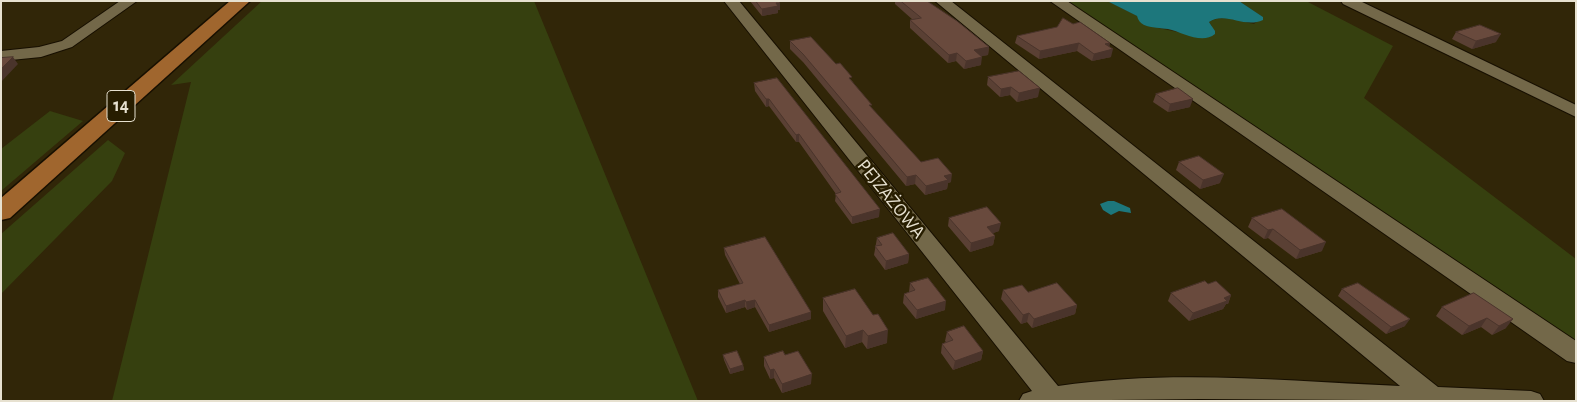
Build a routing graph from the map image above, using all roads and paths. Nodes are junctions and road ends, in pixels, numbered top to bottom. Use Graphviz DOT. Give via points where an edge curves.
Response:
graph roads {
  1 [pos="130,1"];
  2 [pos="241,1"];
  3 [pos="731,1"];
  4 [pos="942,1"];
  5 [pos="1057,1"];
  6 [pos="1348,1"];
  7 [pos="1,56"];
  8 [pos="1576,112"];
  9 [pos="1,212"];
  10 [pos="1576,354"];
  11 [pos="1432,397"];
  12 [pos="1042,399"];
  13 [pos="1531,401"];
  1 -- 7 [label="street" via="67,44 41,52"];
  2 -- 9 [label="main road, 14"];
  3 -- 12 [label="street, PEJZAŻOWA"];
  4 -- 11 [label="street"];
  5 -- 10 [label="street"];
  6 -- 8 [label="street"];
  11 -- 12 [label="street" via="1223,389 1144,390"];
  11 -- 13 [label="street"];
}
